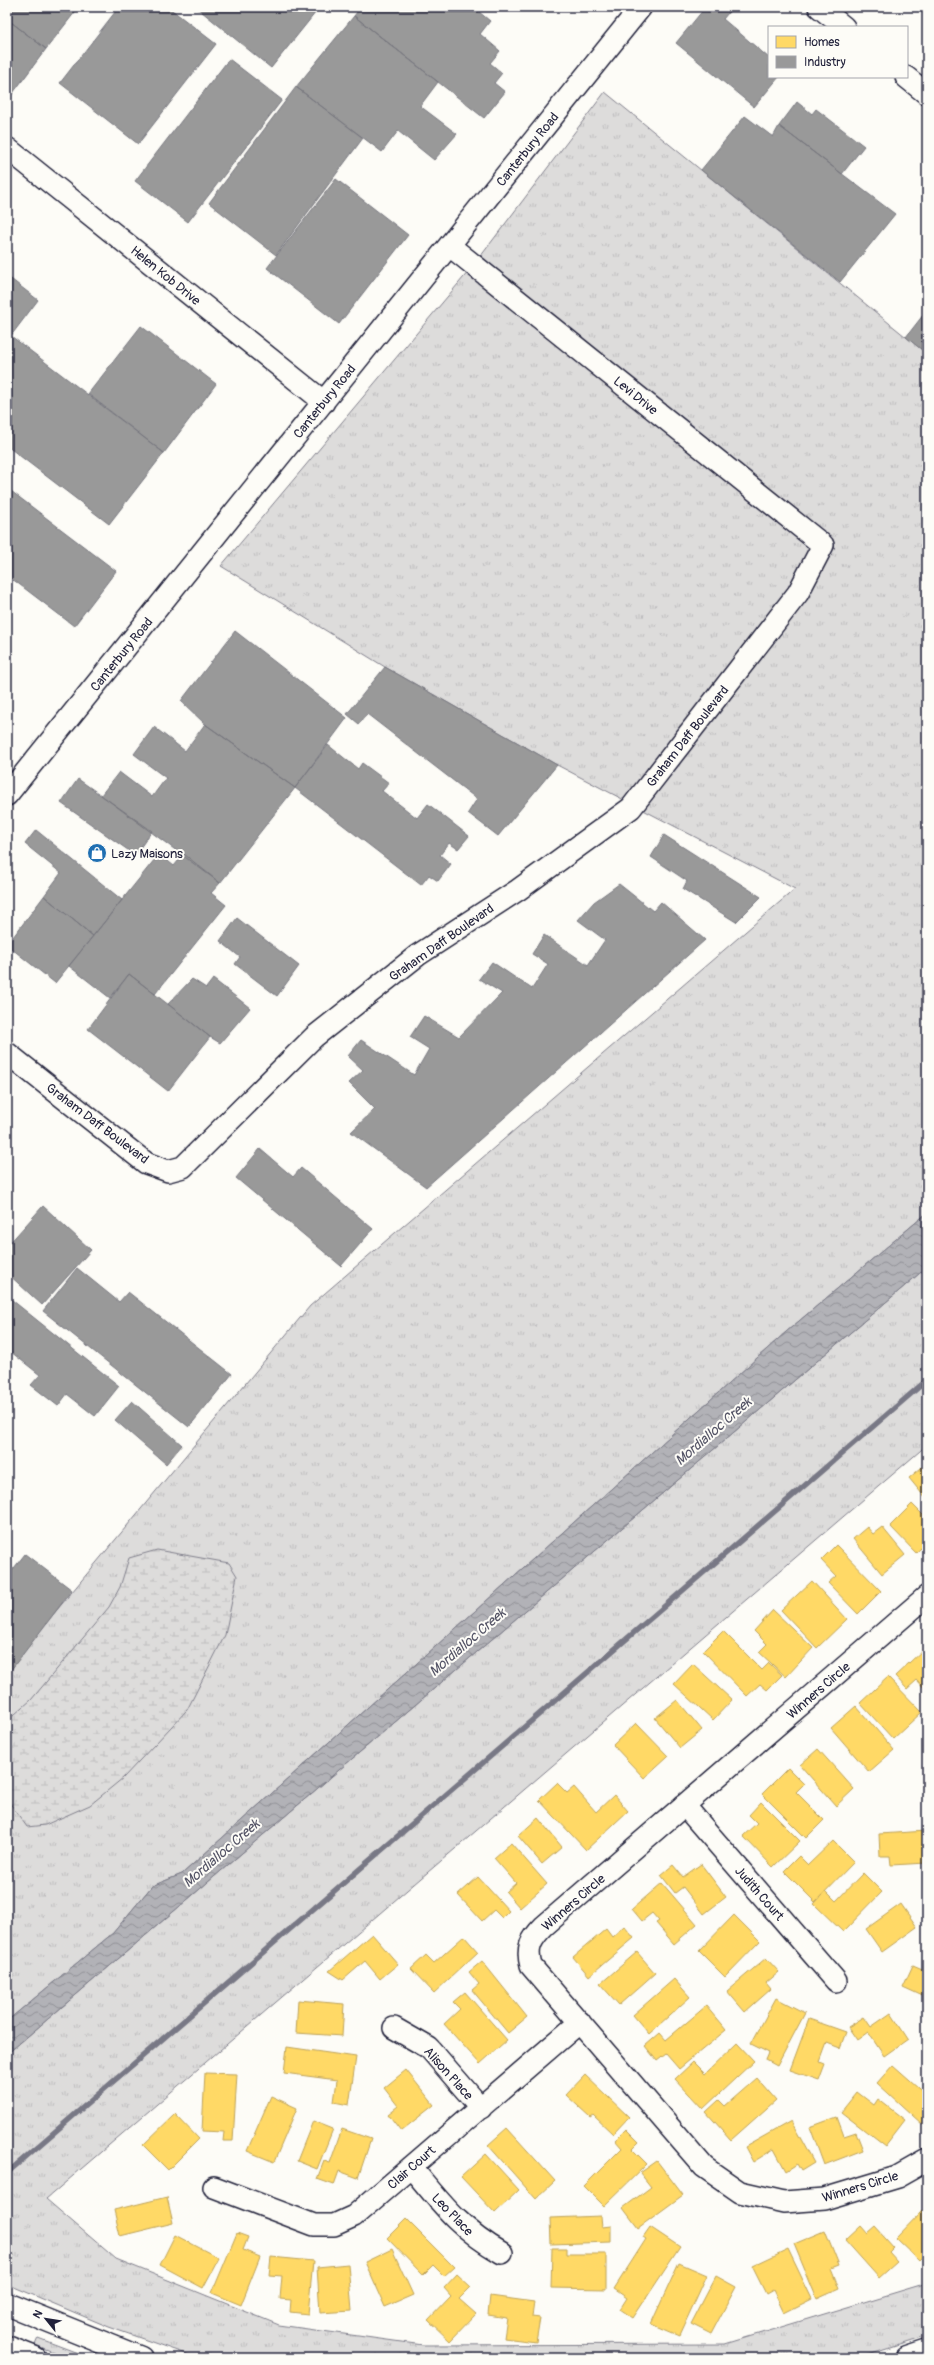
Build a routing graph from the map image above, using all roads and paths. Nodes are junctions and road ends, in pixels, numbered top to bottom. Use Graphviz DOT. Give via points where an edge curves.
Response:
graph roads {
  1 [pos="641,7"];
  2 [pos="819,7"];
  3 [pos="843,26"];
  4 [pos="907,78"];
  5 [pos="927,94"];
  6 [pos="7,148"];
  7 [pos="450,246"];
  8 [pos="324,402"];
  9 [pos="823,545"];
  10 [pos="7,795"];
  11 [pos="7,1053"];
  12 [pos="927,1596"];
  13 [pos="684,1805"];
  14 [pos="836,1980"];
  15 [pos="580,2022"];
  16 [pos="394,2028"];
  17 [pos="481,2108"];
  18 [pos="927,2160"];
  19 [pos="411,2167"];
  20 [pos="214,2187"];
  21 [pos="502,2253"];
  22 [pos="7,2304"];
  23 [pos="7,2347"];
  24 [pos="927,2351"];
  25 [pos="35,2358"];
  26 [pos="141,2358"];
  27 [pos="906,2358"];
  1 -- 7 [label="street, Canterbury Road"];
  2 -- 3 [label="street"];
  4 -- 5 [label="street"];
  6 -- 8 [label="street, Helen Kob Drive"];
  7 -- 8 [label="street, Canterbury Road"];
  7 -- 9 [label="street, Levi Drive"];
  8 -- 10 [label="street, Canterbury Road"];
  9 -- 11 [label="street, Graham Daff Boulevard" via="798,593 631,808 518,890 418,955 314,1037 183,1168 168,1171 146,1163"];
  12 -- 13 [label="street, Winners Circle"];
  13 -- 14 [label="street, Judith Court"];
  13 -- 15 [label="street, Winners Circle" via="544,1926 529,1946 528,1956 532,1966"];
  15 -- 17 [label="street, Clair Court"];
  15 -- 18 [label="street, Winners Circle" via="704,2167 740,2192 784,2202 824,2199 897,2177"];
  16 -- 17 [label="street, Alison Place" via="429,2048"];
  17 -- 19 [label="street, Clair Court"];
  19 -- 20 [label="street, Clair Court" via="354,2216 334,2225 308,2223"];
  19 -- 21 [label="street, Leo Place" via="457,2221 479,2240"];
  22 -- 26 [label="main road"];
  23 -- 25 [label="main road"];
  24 -- 27 [label="main road"];
}
